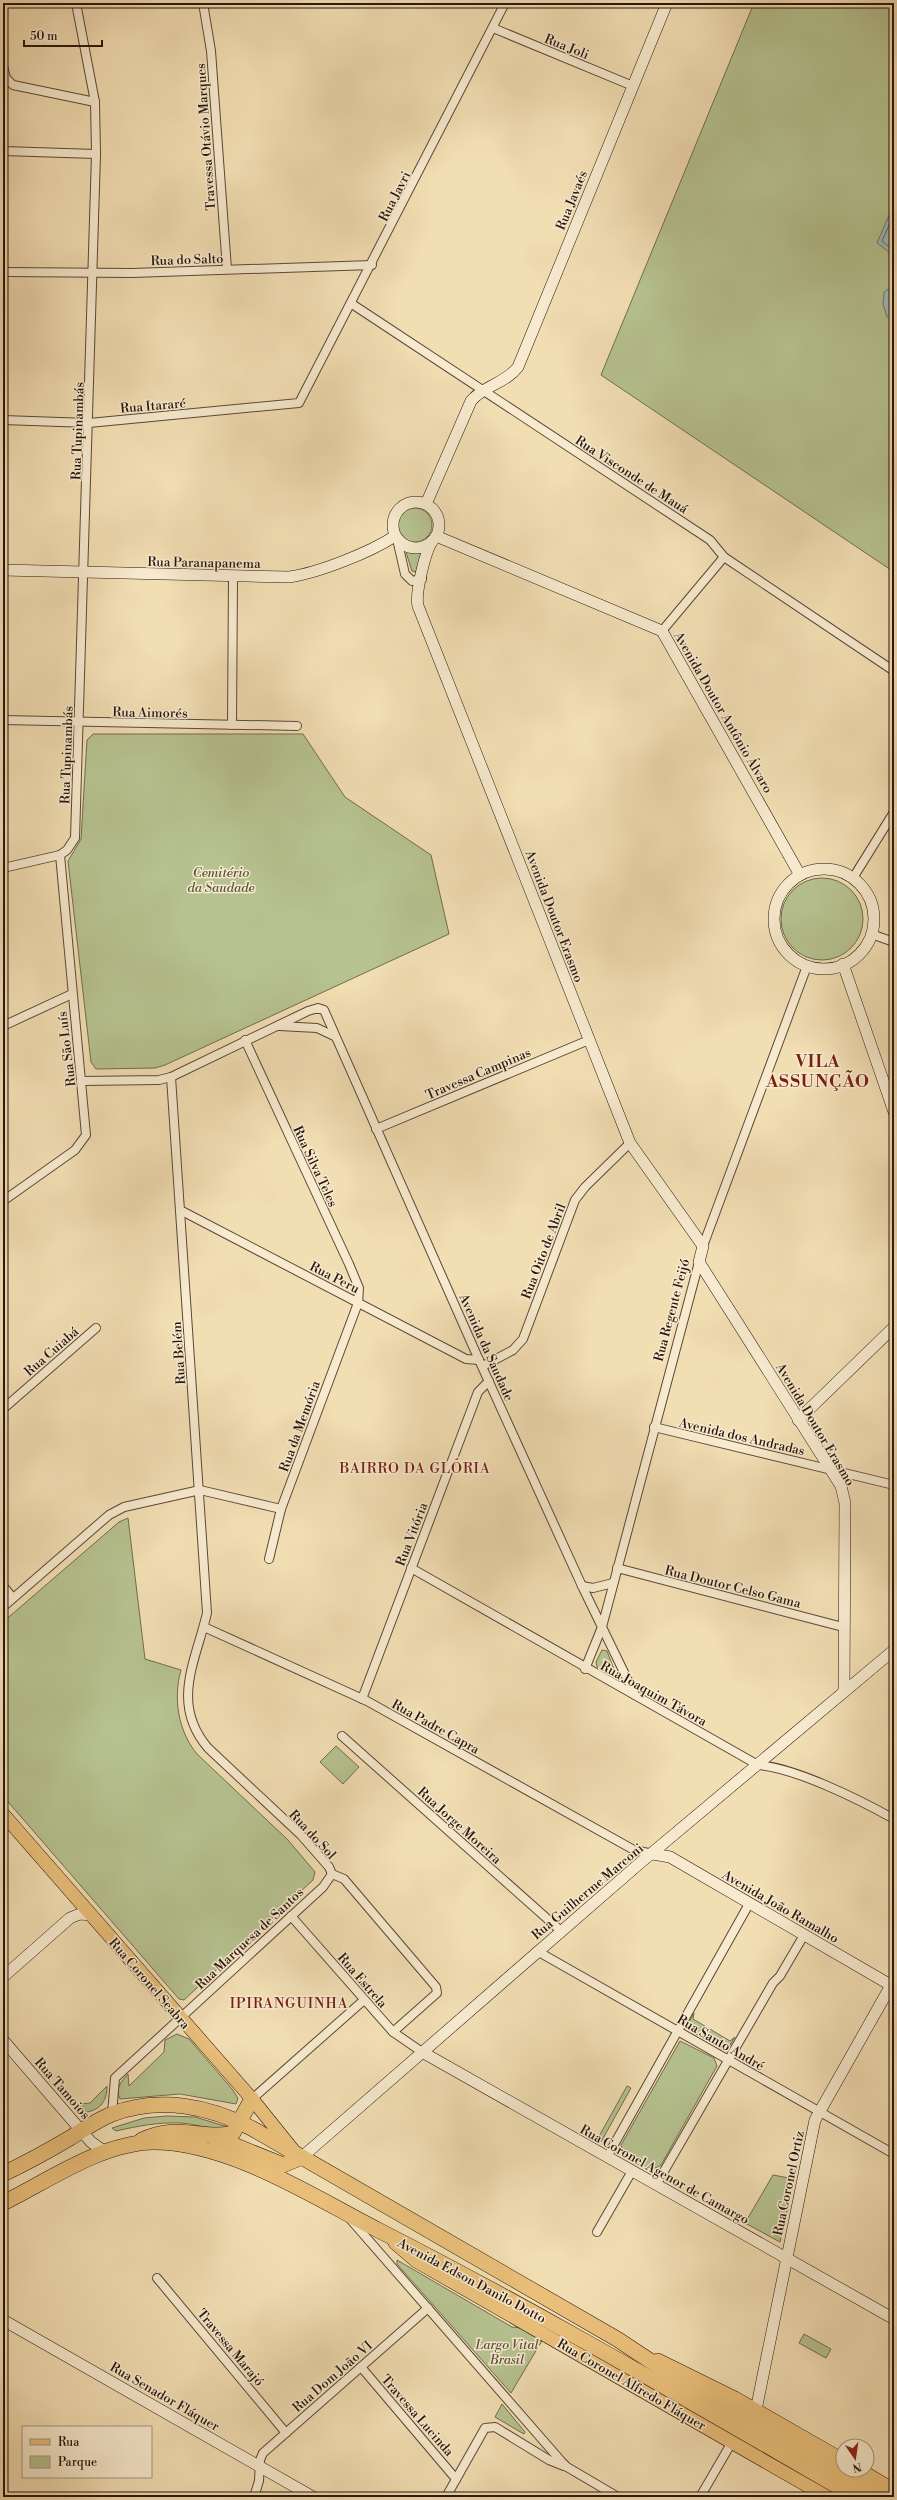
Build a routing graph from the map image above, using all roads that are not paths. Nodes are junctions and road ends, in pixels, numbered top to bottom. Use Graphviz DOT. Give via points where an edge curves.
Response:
graph roads {
  1 [pos="76,3"];
  2 [pos="203,3"];
  3 [pos="505,3"];
  4 [pos="667,3"];
  5 [pos="493,28"];
  6 [pos="3,66"];
  7 [pos="633,86"];
  8 [pos="95,102"];
  9 [pos="3,151"];
  10 [pos="96,154"];
  11 [pos="372,265"];
  12 [pos="227,270"];
  13 [pos="3,272"];
  14 [pos="94,273"];
  15 [pos="352,304"];
  16 [pos="483,391"];
  17 [pos="303,399"];
  18 [pos="3,420"];
  19 [pos="89,423"];
  20 [pos="426,504"];
  21 [pos="396,537"];
  22 [pos="434,539"];
  23 [pos="724,557"];
  24 [pos="3,570"];
  25 [pos="84,573"];
  26 [pos="233,576"];
  27 [pos="422,579"];
  28 [pos="662,631"];
  29 [pos="894,671"];
  30 [pos="3,720"];
  31 [pos="79,722"];
  32 [pos="232,725"];
  33 [pos="297,726"];
  34 [pos="894,812"];
  35 [pos="60,855"];
  36 [pos="3,868"];
  37 [pos="800,875"];
  38 [pos="853,878"];
  39 [pos="871,934"];
  40 [pos="894,942"];
  41 [pos="843,964"];
  42 [pos="807,966"];
  43 [pos="72,994"];
  44 [pos="327,1016"];
  45 [pos="3,1026"];
  46 [pos="274,1026"];
  47 [pos="317,1028"];
  48 [pos="334,1036"];
  49 [pos="245,1040"];
  50 [pos="589,1040"];
  51 [pos="171,1077"];
  52 [pos="82,1082"];
  53 [pos="894,1112"];
  54 [pos="376,1129"];
  55 [pos="630,1143"];
  56 [pos="3,1200"];
  57 [pos="180,1210"];
  58 [pos="703,1246"];
  59 [pos="699,1262"];
  60 [pos="358,1303"];
  61 [pos="894,1327"];
  62 [pos="96,1328"];
  63 [pos="481,1363"];
  64 [pos="489,1382"];
  65 [pos="3,1409"];
  66 [pos="798,1420"];
  67 [pos="654,1428"];
  68 [pos="830,1469"];
  69 [pos="894,1485"];
  70 [pos="200,1490"];
  71 [pos="281,1509"];
  72 [pos="269,1559"];
  73 [pos="411,1568"];
  74 [pos="617,1568"];
  75 [pos="613,1583"];
  76 [pos="3,1586"];
  77 [pos="582,1586"];
  78 [pos="13,1598"];
  79 [pos="3,1607"];
  80 [pos="204,1627"];
  81 [pos="602,1627"];
  82 [pos="843,1627"];
  83 [pos="894,1650"];
  84 [pos="585,1669"];
  85 [pos="844,1692"];
  86 [pos="635,1695"];
  87 [pos="362,1699"];
  88 [pos="342,1736"];
  89 [pos="758,1765"];
  90 [pos="3,1814"];
  91 [pos="894,1819"];
  92 [pos="653,1854"];
  93 [pos="332,1874"];
  94 [pos="71,1892"];
  95 [pos="749,1904"];
  96 [pos="91,1915"];
  97 [pos="291,1916"];
  98 [pos="70,1918"];
  99 [pos="561,1931"];
  100 [pos="804,1935"];
  101 [pos="537,1952"];
  102 [pos="3,1977"];
  103 [pos="893,1984"];
  104 [pos="364,2000"];
  105 [pos="180,2018"];
  106 [pos="678,2031"];
  107 [pos="393,2032"];
  108 [pos="3,2040"];
  109 [pos="422,2052"];
  110 [pos="728,2060"];
  111 [pos="252,2099"];
  112 [pos="820,2112"];
  113 [pos="112,2114"];
  114 [pos="241,2122"];
  115 [pos="81,2131"];
  116 [pos="204,2134"];
  117 [pos="136,2143"];
  118 [pos="105,2152"];
  119 [pos="894,2154"];
  120 [pos="299,2155"];
  121 [pos="607,2157"];
  122 [pos="632,2171"];
  123 [pos="3,2174"];
  124 [pos="656,2185"];
  125 [pos="3,2204"];
  126 [pos="345,2213"];
  127 [pos="380,2231"];
  128 [pos="597,2232"];
  129 [pos="786,2258"];
  130 [pos="157,2278"];
  131 [pos="428,2308"];
  132 [pos="3,2320"];
  133 [pos="894,2320"];
  134 [pos="617,2339"];
  135 [pos="361,2367"];
  136 [pos="756,2410"];
  137 [pos="286,2433"];
  138 [pos="732,2442"];
  139 [pos="835,2455"];
  140 [pos="260,2466"];
  141 [pos="567,2467"];
  142 [pos="874,2478"];
  143 [pos="456,2479"];
  144 [pos="894,2490"];
  145 [pos="254,2497"];
  146 [pos="313,2497"];
  147 [pos="446,2497"];
  148 [pos="618,2497"];
  149 [pos="700,2497"];
  150 [pos="827,2497"];
  151 [pos="856,2497"];
  152 [pos="881,2497"];
  1 -- 8 [label="street, Rua Tupinambás"];
  2 -- 12 [label="street, Travessa Otávio Marques" via="211,51"];
  3 -- 5 [label="street, Rua Javri"];
  4 -- 7 [label="street, Rua Javaés"];
  5 -- 7 [label="street, Rua Joli"];
  5 -- 11 [label="street, Rua Javri"];
  6 -- 8 [label="street" via="6,78 13,85"];
  7 -- 16 [label="street, Rua Javaés" via="518,367 513,374"];
  8 -- 10 [label="street, Rua Tupinambás"];
  9 -- 10 [label="street"];
  10 -- 14 [label="street, Rua Tupinambás"];
  11 -- 12 [label="street, Rua do Salto"];
  11 -- 15 [label="street, Rua Javri"];
  12 -- 14 [label="street, Rua do Salto"];
  13 -- 14 [label="street, Rua do Salto"];
  14 -- 19 [label="street, Rua Tupinambás"];
  15 -- 16 [label="street, Rua Visconde de Mauá"];
  15 -- 17 [label="street, Rua Javri"];
  16 -- 20 [label="street, Rua Javaés" via="471,401"];
  16 -- 23 [label="street, Rua Visconde de Mauá" via="710,540"];
  17 -- 19 [label="street, Rua Itararé" via="293,405"];
  18 -- 19 [label="street, Rua Itararé"];
  19 -- 25 [label="street, Rua Tupinambás"];
  20 -- 21 [label="street" via="410,502 398,510 392,524"];
  20 -- 22 [label="street" via="438,518 438,529"];
  21 -- 22 [label="street" via="403,544 414,548 426,545"];
  21 -- 26 [label="street, Rua Paranapanema" via="296,576"];
  21 -- 27 [label="street" via="405,574 412,581"];
  22 -- 27 [label="street, Avenida Doutor Erasmo" via="427,553"];
  22 -- 28 [label="street, Avenida Doutor Antônio Álvaro"];
  23 -- 28 [label="street"];
  23 -- 29 [label="street, Rua Visconde de Mauá"];
  24 -- 25 [label="street, Rua Paranapanema"];
  25 -- 26 [label="street, Rua Paranapanema"];
  25 -- 31 [label="street, Rua Tupinambás"];
  26 -- 32 [label="street"];
  27 -- 50 [label="street, Avenida Doutor Erasmo" via="417,602 420,612"];
  28 -- 37 [label="street, Avenida Doutor Antônio Álvaro"];
  30 -- 31 [label="street, Rua Aimorés"];
  31 -- 32 [label="street, Rua Aimorés"];
  31 -- 35 [label="street, Rua Tupinambás" via="75,838"];
  32 -- 33 [label="street, Rua Aimorés"];
  34 -- 38 [label="street"];
  35 -- 36 [label="street"];
  35 -- 43 [label="street, Rua São Luís"];
  37 -- 38 [label="street" via="812,870 826,869"];
  37 -- 42 [label="street" via="781,892 775,907 774,922 777,938 786,951"];
  38 -- 39 [label="street" via="866,892 872,906 874,922"];
  39 -- 40 [label="street"];
  39 -- 41 [label="street" via="861,952"];
  41 -- 42 [label="street" via="826,968"];
  41 -- 53 [label="street"];
  42 -- 58 [label="street, Rua Regente Feijó"];
  43 -- 45 [label="street"];
  43 -- 52 [label="street, Rua São Luís"];
  44 -- 46 [label="street, Avenida da Saudade" via="321,1008 308,1010"];
  44 -- 47 [label="street" via="325,1023"];
  44 -- 48 [label="street, Avenida da Saudade"];
  46 -- 47 [label="street"];
  46 -- 49 [label="street"];
  47 -- 48 [label="street"];
  48 -- 54 [label="street, Avenida da Saudade"];
  49 -- 51 [label="street"];
  49 -- 60 [label="street, Rua Silva Teles" via="349,1264 358,1288"];
  50 -- 54 [label="street, Travessa Campinas"];
  50 -- 55 [label="street, Avenida Doutor Erasmo"];
  51 -- 52 [label="street" via="159,1080"];
  51 -- 57 [label="street, Rua Belém"];
  52 -- 56 [label="street, Rua São Luís" via="86,1130 84,1139 70,1153"];
  54 -- 63 [label="street, Avenida da Saudade"];
  55 -- 58 [label="street, Avenida Doutor Erasmo"];
  55 -- 63 [label="street, Rua Oito de Abril" via="575,1200 523,1339 513,1350"];
  57 -- 60 [label="street, Rua Peru"];
  57 -- 70 [label="street, Rua Belém"];
  58 -- 59 [label="street, Rua Regente Feijó"];
  59 -- 66 [label="street, Avenida Doutor Erasmo"];
  59 -- 67 [label="street, Rua Regente Feijó"];
  60 -- 63 [label="street, Rua Peru" via="466,1359"];
  60 -- 71 [label="street, Rua da Memória"];
  61 -- 66 [label="street"];
  62 -- 65 [label="street, Rua Cuiabá"];
  63 -- 64 [label="street, Avenida da Saudade"];
  64 -- 73 [label="street, Rua Vitória" via="478,1392"];
  64 -- 77 [label="street, Avenida da Saudade"];
  66 -- 68 [label="street, Avenida Doutor Erasmo"];
  67 -- 68 [label="street, Avenida dos Andradas"];
  67 -- 74 [label="street, Rua Regente Feijó"];
  68 -- 69 [label="street, Avenida dos Andradas"];
  68 -- 82 [label="street, Avenida Doutor Erasmo" via="840,1486 845,1503"];
  70 -- 71 [label="street"];
  70 -- 78 [label="street" via="117,1510"];
  70 -- 80 [label="street, Rua Belém" via="207,1613"];
  71 -- 72 [label="street, Rua da Memória"];
  73 -- 84 [label="street, Rua Joaquim Távora"];
  73 -- 87 [label="street, Rua Vitória"];
  74 -- 75 [label="street, Rua Regente Feijó"];
  74 -- 82 [label="street, Rua Doutor Celso Gama"];
  75 -- 77 [label="street" via="593,1588"];
  75 -- 81 [label="street, Rua Regente Feijó"];
  76 -- 78 [label="street"];
  77 -- 81 [label="street, Avenida da Saudade"];
  78 -- 79 [label="street"];
  80 -- 87 [label="street, Rua Padre Capra"];
  80 -- 93 [label="street, Rua do Sol" via="187,1683 190,1710 198,1734 212,1752 301,1835 329,1867"];
  81 -- 84 [label="street, Rua Regente Feijó"];
  81 -- 86 [label="street, Avenida da Saudade"];
  82 -- 85 [label="street, Avenida Doutor Erasmo"];
  83 -- 85 [label="street, Rua Guilherme Marconi"];
  84 -- 86 [label="street, Rua Joaquim Távora"];
  85 -- 89 [label="street, Rua Guilherme Marconi"];
  86 -- 89 [label="street, Rua Joaquim Távora"];
  87 -- 92 [label="street, Rua Padre Capra" via="634,1850"];
  88 -- 99 [label="street, Rua Jorge Moreira"];
  89 -- 91 [label="street, Rua Joaquim Távora" via="774,1766 854,1798"];
  89 -- 92 [label="street, Rua Guilherme Marconi"];
  90 -- 94 [label="main road, Rua Coronel Seabra"];
  92 -- 95 [label="street, Avenida João Ramalho" via="670,1857"];
  92 -- 99 [label="street, Rua Guilherme Marconi"];
  93 -- 97 [label="street, Rua Marquesa de Santos" via="328,1882"];
  93 -- 107 [label="street, Rua do Sol" via="344,1879 437,1989 437,1993"];
  94 -- 96 [label="main road, Rua Coronel Seabra"];
  94 -- 98 [label="street" via="74,1906"];
  95 -- 100 [label="street, Avenida João Ramalho"];
  95 -- 106 [label="street"];
  96 -- 98 [label="street" via="80,1914"];
  96 -- 105 [label="main road, Rua Coronel Seabra"];
  97 -- 104 [label="street, Rua Estrela"];
  97 -- 105 [label="street, Rua Marquesa de Santos"];
  98 -- 102 [label="street"];
  99 -- 101 [label="street, Rua Guilherme Marconi"];
  100 -- 103 [label="street, Avenida João Ramalho"];
  100 -- 110 [label="street"];
  101 -- 106 [label="street, Rua Santo André"];
  101 -- 109 [label="street, Rua Guilherme Marconi"];
  103 -- 112 [label="street, Rua Coronel Ortiz"];
  104 -- 107 [label="street, Rua Estrela"];
  104 -- 111 [label="street"];
  105 -- 111 [label="main road, Rua Coronel Seabra"];
  105 -- 113 [label="street, Rua Marquesa de Santos" via="114,2078"];
  106 -- 110 [label="street, Rua Santo André"];
  106 -- 121 [label="street"];
  107 -- 109 [label="street, Rua Estrela"];
  108 -- 115 [label="street, Rua Tamoios"];
  109 -- 120 [label="street, Rua Guilherme Marconi"];
  109 -- 121 [label="street, Rua Coronel Agenor de Camargo"];
  110 -- 112 [label="street, Rua Santo André"];
  110 -- 124 [label="street"];
  111 -- 114 [label="highway"];
  111 -- 120 [label="main road, Rua Coronel Seabra"];
  112 -- 119 [label="street, Rua Santo André"];
  112 -- 129 [label="street, Rua Coronel Ortiz" via="814,2124"];
  113 -- 114 [label="highway" via="133,2108 173,2104 201,2108"];
  113 -- 115 [label="highway"];
  114 -- 116 [label="highway" via="233,2133"];
  114 -- 120 [label="highway"];
  115 -- 118 [label="street, Rua Tamoios"];
  115 -- 123 [label="highway"];
  116 -- 117 [label="highway" via="163,2132"];
  116 -- 120 [label="highway" via="283,2165"];
  117 -- 118 [label="highway"];
  117 -- 126 [label="highway, Rua Coronel Alfredo Fláquer" via="178,2144 206,2149 233,2158"];
  118 -- 125 [label="highway"];
  120 -- 134 [label="highway"];
  121 -- 122 [label="street, Rua Coronel Agenor de Camargo"];
  122 -- 124 [label="street, Rua Coronel Agenor de Camargo"];
  122 -- 128 [label="street"];
  124 -- 129 [label="street, Rua Coronel Agenor de Camargo"];
  126 -- 127 [label="highway, Rua Coronel Alfredo Fláquer"];
  126 -- 131 [label="street"];
  127 -- 138 [label="main road, Rua Coronel Alfredo Fláquer" via="416,2261"];
  127 -- 151 [label="highway, Avenida Edson Danilo Dotto" via="474,2279"];
  129 -- 133 [label="street, Rua Coronel Agenor de Camargo"];
  129 -- 136 [label="street, Rua Coronel Ortiz"];
  130 -- 137 [label="street, Travessa Marajó"];
  131 -- 135 [label="street, Rua Dom João VI"];
  131 -- 141 [label="street"];
  132 -- 140 [label="street, Rua Senador Fláquer"];
  134 -- 136 [label="main road"];
  134 -- 152 [label="highway" via="682,2382"];
  135 -- 137 [label="street, Rua Dom João VI"];
  135 -- 143 [label="street, Travessa Lucinda"];
  136 -- 139 [label="main road"];
  137 -- 140 [label="street, Rua Dom João VI" via="263,2453"];
  138 -- 149 [label="street"];
  138 -- 150 [label="main road, Rua Coronel Alfredo Fláquer"];
  140 -- 145 [label="street, Rua Dom João VI"];
  140 -- 146 [label="street, Rua Senador Fláquer"];
  141 -- 143 [label="street" via="549,2460 496,2427 490,2426 485,2428"];
  141 -- 148 [label="street"];
  142 -- 144 [label="main road"];
  143 -- 147 [label="street"];
}
